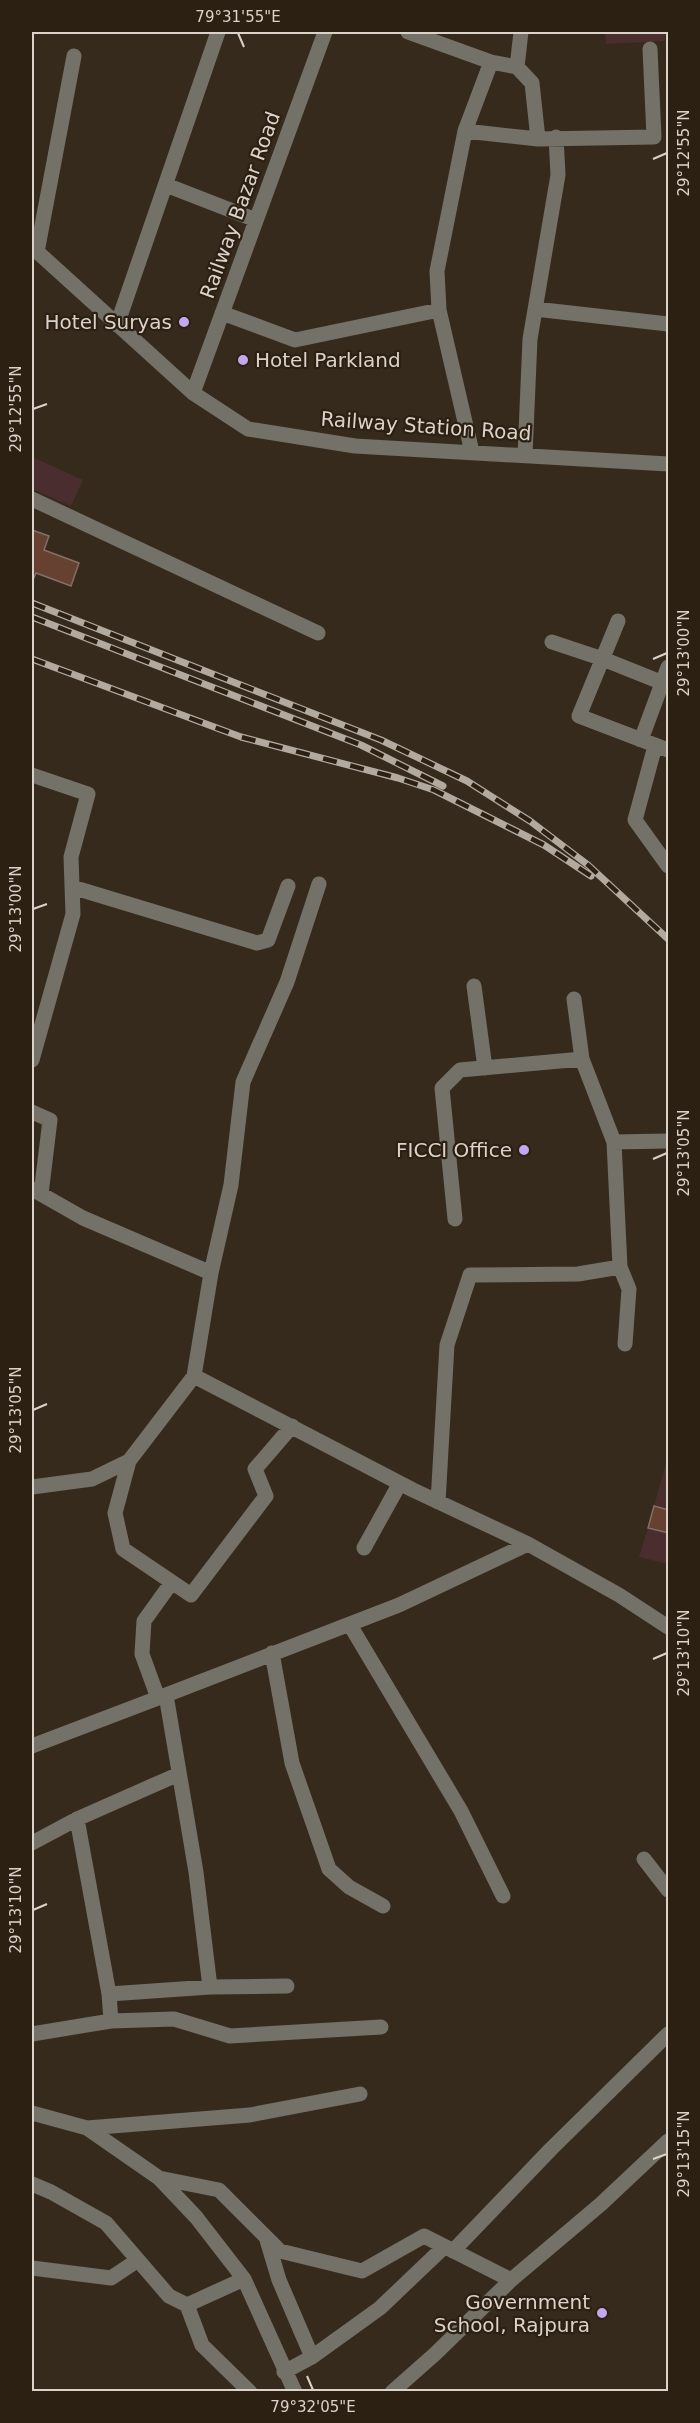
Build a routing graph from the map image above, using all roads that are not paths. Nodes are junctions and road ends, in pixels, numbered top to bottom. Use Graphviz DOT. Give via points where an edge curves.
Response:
graph roads {
  1 [pos="218,32"];
  2 [pos="325,32"];
  3 [pos="408,32"];
  4 [pos="521,32"];
  5 [pos="650,49"];
  6 [pos="74,56"];
  7 [pos="491,62"];
  8 [pos="517,67"];
  9 [pos="465,131"];
  10 [pos="556,137"];
  11 [pos="538,139"];
  12 [pos="166,185"];
  13 [pos="256,220"];
  14 [pos="34,250"];
  15 [pos="535,309"];
  16 [pos="440,310"];
  17 [pos="222,313"];
  18 [pos="669,324"];
  19 [pos="117,325"];
  20 [pos="193,393"];
  21 [pos="472,452"];
  22 [pos="525,455"];
  23 [pos="669,464"];
  24 [pos="32,499"];
  25 [pos="618,621"];
  26 [pos="318,633"];
  27 [pos="552,642"];
  28 [pos="603,659"];
  29 [pos="669,667"];
  30 [pos="665,684"];
  31 [pos="640,740"];
  32 [pos="662,748"];
  33 [pos="32,775"];
  34 [pos="669,866"];
  35 [pos="319,884"];
  36 [pos="288,886"];
  37 [pos="72,887"];
  38 [pos="474,986"];
  39 [pos="574,999"];
  40 [pos="582,1059"];
  41 [pos="32,1060"];
  42 [pos="485,1068"];
  43 [pos="32,1112"];
  44 [pos="669,1141"];
  45 [pos="614,1142"];
  46 [pos="36,1192"];
  47 [pos="455,1219"];
  48 [pos="620,1268"];
  49 [pos="211,1273"];
  50 [pos="625,1344"];
  51 [pos="194,1376"];
  52 [pos="292,1426"];
  53 [pos="129,1461"];
  54 [pos="400,1483"];
  55 [pos="32,1487"];
  56 [pos="438,1502"];
  57 [pos="528,1544"];
  58 [pos="364,1548"];
  59 [pos="172,1582"];
  60 [pos="350,1625"];
  61 [pos="669,1628"];
  62 [pos="272,1653"];
  63 [pos="162,1696"];
  64 [pos="32,1746"];
  65 [pos="179,1774"];
  66 [pos="77,1819"];
  67 [pos="32,1843"];
  68 [pos="644,1859"];
  69 [pos="669,1890"];
  70 [pos="503,1896"];
  71 [pos="383,1906"];
  72 [pos="287,1986"];
  73 [pos="210,1988"];
  74 [pos="109,1994"];
  75 [pos="111,2021"];
  76 [pos="381,2027"];
  77 [pos="32,2034"];
  78 [pos="669,2034"];
  79 [pos="360,2094"];
  80 [pos="32,2113"];
  81 [pos="87,2128"];
  82 [pos="669,2141"];
  83 [pos="159,2178"];
  84 [pos="32,2184"];
  85 [pos="266,2238"];
  86 [pos="448,2249"];
  87 [pos="138,2260"];
  88 [pos="32,2268"];
  89 [pos="244,2280"];
  90 [pos="511,2280"];
  91 [pos="187,2305"];
  92 [pos="312,2357"];
  93 [pos="284,2372"];
  94 [pos="250,2391"];
  95 [pos="295,2391"];
  96 [pos="392,2391"];
  1 -- 12 [label="street"];
  2 -- 13 [label="street, Railway Bazar Road"];
  3 -- 7 [label="street"];
  4 -- 8 [label="street"];
  5 -- 10 [label="street" via="654,137"];
  6 -- 14 [label="street"];
  7 -- 8 [label="street"];
  7 -- 9 [label="street"];
  8 -- 11 [label="street" via="532,83"];
  9 -- 11 [label="street"];
  9 -- 16 [label="street" via="437,271"];
  10 -- 11 [label="street"];
  10 -- 15 [label="street" via="558,175"];
  12 -- 13 [label="street"];
  12 -- 19 [label="street"];
  13 -- 17 [label="street, Railway Bazar Road"];
  14 -- 19 [label="street, Railway Station Road"];
  15 -- 18 [label="street"];
  15 -- 22 [label="street"];
  16 -- 17 [label="street" via="295,340"];
  16 -- 21 [label="street"];
  17 -- 20 [label="street, Railway Bazar Road"];
  19 -- 20 [label="street, Railway Station Road"];
  20 -- 21 [label="street, Railway Station Road" via="248,429 355,446"];
  21 -- 22 [label="street, Railway Station Road"];
  22 -- 23 [label="street, Railway Station Road"];
  24 -- 26 [label="street"];
  25 -- 28 [label="street"];
  27 -- 28 [label="street"];
  28 -- 30 [label="street"];
  28 -- 31 [label="street" via="579,716"];
  29 -- 30 [label="street"];
  30 -- 31 [label="street"];
  31 -- 32 [label="street"];
  32 -- 34 [label="street" via="634,820"];
  33 -- 37 [label="street" via="88,794 71,857"];
  35 -- 49 [label="street" via="287,982 243,1082 231,1185"];
  36 -- 37 [label="street" via="268,940 257,943"];
  37 -- 41 [label="street" via="73,915"];
  38 -- 42 [label="street"];
  39 -- 40 [label="street"];
  40 -- 42 [label="street"];
  40 -- 45 [label="street"];
  42 -- 47 [label="street" via="460,1070 442,1088"];
  43 -- 46 [label="street" via="51,1120"];
  44 -- 45 [label="street"];
  45 -- 48 [label="street"];
  46 -- 49 [label="street" via="83,1218"];
  48 -- 50 [label="street" via="629,1289"];
  48 -- 56 [label="street" via="578,1275 470,1275 447,1345"];
  49 -- 51 [label="street"];
  51 -- 52 [label="street"];
  51 -- 53 [label="street"];
  52 -- 54 [label="street"];
  52 -- 59 [label="street" via="255,1469 266,1496 198,1586 191,1595"];
  53 -- 55 [label="street" via="92,1479"];
  53 -- 59 [label="street" via="115,1512 123,1549"];
  54 -- 56 [label="street"];
  54 -- 58 [label="street"];
  56 -- 57 [label="street"];
  57 -- 60 [label="street"];
  57 -- 61 [label="street"];
  59 -- 63 [label="street" via="144,1621 142,1654"];
  60 -- 62 [label="street"];
  60 -- 70 [label="street" via="461,1811"];
  62 -- 63 [label="street"];
  62 -- 71 [label="street" via="292,1763 329,1869 349,1887"];
  63 -- 64 [label="street"];
  63 -- 65 [label="street"];
  65 -- 66 [label="street"];
  65 -- 73 [label="street"];
  66 -- 67 [label="street"];
  66 -- 74 [label="street"];
  68 -- 69 [label="street"];
  72 -- 73 [label="street"];
  73 -- 74 [label="street"];
  74 -- 75 [label="street"];
  75 -- 76 [label="street" via="174,2019 230,2036"];
  75 -- 77 [label="street"];
  78 -- 86 [label="street"];
  79 -- 81 [label="street" via="250,2115"];
  80 -- 81 [label="street"];
  81 -- 83 [label="street"];
  82 -- 90 [label="street"];
  83 -- 85 [label="street" via="219,2190"];
  83 -- 89 [label="street" via="196,2217"];
  84 -- 87 [label="street" via="106,2223"];
  85 -- 86 [label="street" via="279,2251 362,2271 424,2236"];
  85 -- 92 [label="street" via="279,2280"];
  86 -- 90 [label="street"];
  86 -- 92 [label="street" via="380,2308"];
  87 -- 88 [label="street" via="111,2278"];
  87 -- 91 [label="street" via="169,2296"];
  89 -- 91 [label="street"];
  89 -- 93 [label="street"];
  90 -- 96 [label="street"];
  91 -- 94 [label="street" via="202,2345"];
  92 -- 93 [label="street"];
  93 -- 95 [label="street"];
}
